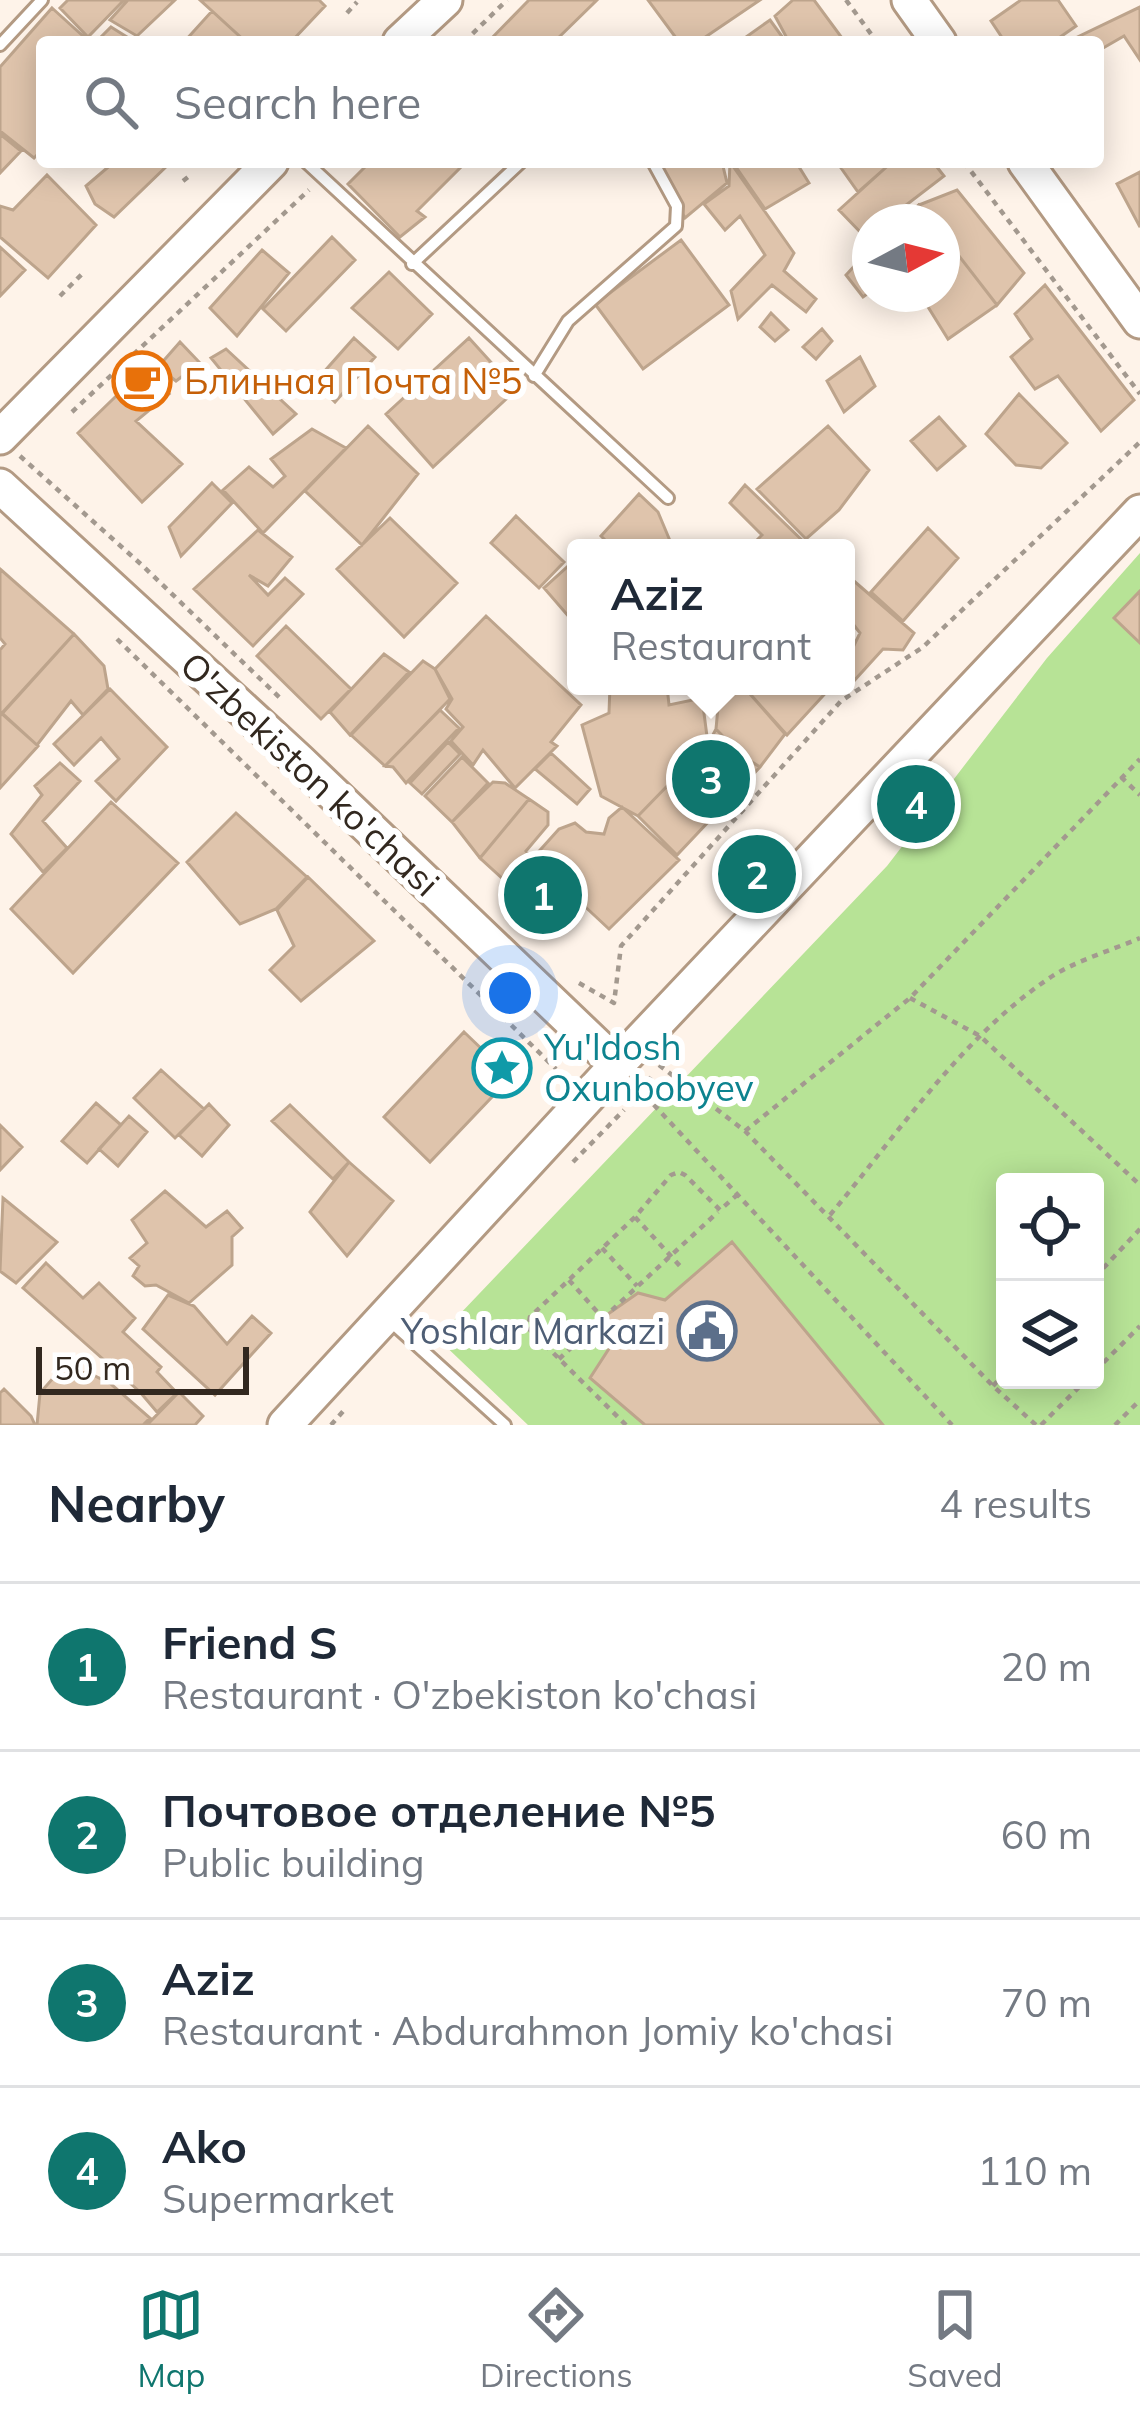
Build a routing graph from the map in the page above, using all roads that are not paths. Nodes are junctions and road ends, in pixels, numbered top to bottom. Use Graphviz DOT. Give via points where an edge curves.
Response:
graph roads {
  1 [pos="42,0"];
  2 [pos="446,0"];
  3 [pos="909,0"];
  4 [pos="407,36"];
  5 [pos="935,36"];
  6 [pos="0,44"];
  7 [pos="266,168"];
  8 [pos="312,168"];
  9 [pos="515,168"];
  10 [pos="655,168"];
  11 [pos="1029,168"];
  12 [pos="412,264"];
  13 [pos="1140,321"];
  14 [pos="534,376"];
  15 [pos="12,448"];
  16 [pos="6,478"];
  17 [pos="668,498"];
  18 [pos="1140,512"];
  19 [pos="638,1059"];
  20 [pos="384,1315"];
  21 [pos="285,1425"];
  22 [pos="505,1425"];
  1 -- 6 [label="lane"];
  2 -- 4 [label="main road"];
  3 -- 5 [label="main road"];
  7 -- 15 [label="main road"];
  8 -- 12 [label="lane"];
  9 -- 12 [label="lane"];
  10 -- 14 [label="lane" via="677,206 676,226 568,321"];
  11 -- 13 [label="main road"];
  12 -- 14 [label="lane"];
  14 -- 17 [label="lane"];
  16 -- 19 [label="main road, O'zbekiston ko'chasi" via="292,754"];
  18 -- 19 [label="main road"];
  19 -- 20 [label="main road"];
  20 -- 21 [label="main road"];
  20 -- 22 [label="lane"];
}
